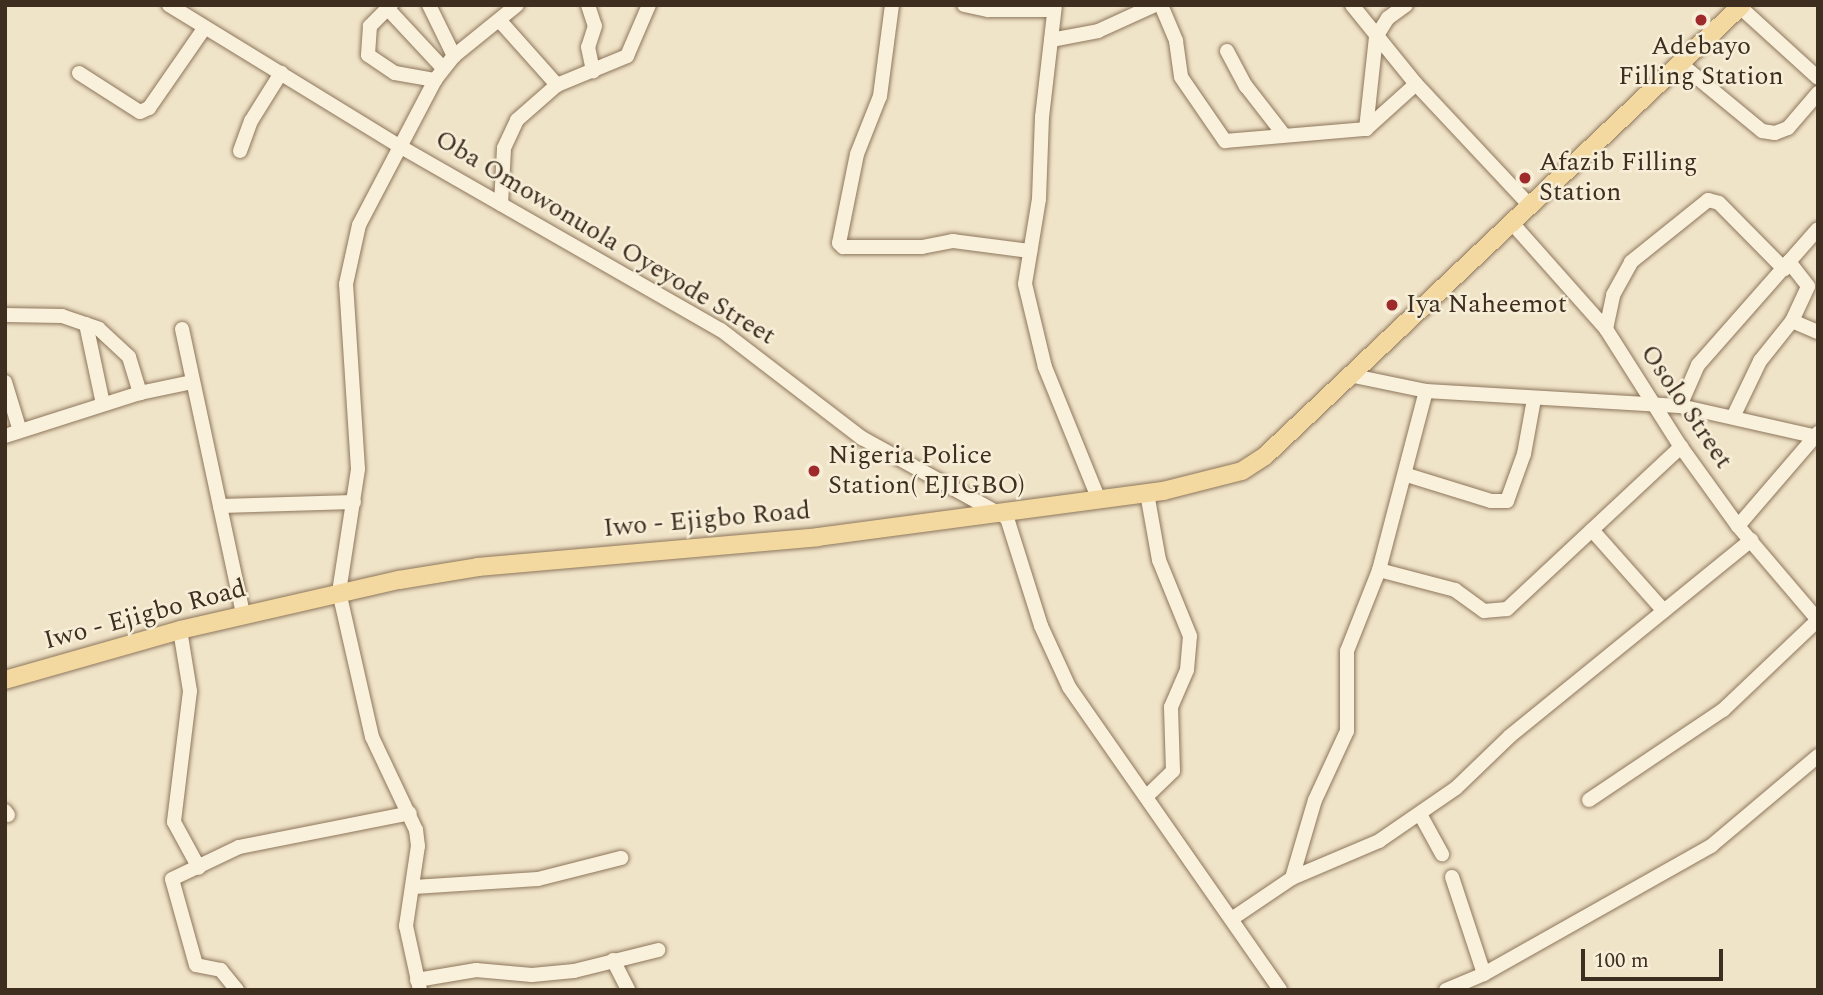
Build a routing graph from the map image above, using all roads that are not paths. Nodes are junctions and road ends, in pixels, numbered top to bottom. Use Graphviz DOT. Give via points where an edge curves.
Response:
graph roads {
  1 [pos="169,5"];
  2 [pos="429,5"];
  3 [pos="517,5"];
  4 [pos="588,5"];
  5 [pos="649,5"];
  6 [pos="892,5"];
  7 [pos="964,5"];
  8 [pos="1158,5"];
  9 [pos="1352,5"];
  10 [pos="1406,5"];
  11 [pos="1741,6"];
  12 [pos="389,7"];
  13 [pos="1054,8"];
  14 [pos="188,10"];
  15 [pos="500,21"];
  16 [pos="205,27"];
  17 [pos="1376,37"];
  18 [pos="1051,40"];
  19 [pos="1227,51"];
  20 [pos="454,55"];
  21 [pos="1682,65"];
  22 [pos="443,68"];
  23 [pos="593,71"];
  24 [pos="79,73"];
  25 [pos="281,73"];
  26 [pos="1818,78"];
  27 [pos="435,80"];
  28 [pos="1416,84"];
  29 [pos="557,85"];
  30 [pos="1818,93"];
  31 [pos="1366,129"];
  32 [pos="1284,135"];
  33 [pos="401,147"];
  34 [pos="240,151"];
  35 [pos="501,204"];
  36 [pos="1530,206"];
  37 [pos="1512,223"];
  38 [pos="1818,229"];
  39 [pos="1030,251"];
  40 [pos="1786,265"];
  41 [pos="5,316"];
  42 [pos="1792,321"];
  43 [pos="86,324"];
  44 [pos="182,329"];
  45 [pos="1606,329"];
  46 [pos="1818,332"];
  47 [pos="1349,375"];
  48 [pos="5,382"];
  49 [pos="192,382"];
  50 [pos="1426,391"];
  51 [pos="140,393"];
  52 [pos="1534,398"];
  53 [pos="1652,403"];
  54 [pos="103,404"];
  55 [pos="1680,405"];
  56 [pos="1734,415"];
  57 [pos="20,431"];
  58 [pos="5,436"];
  59 [pos="1817,436"];
  60 [pos="1681,447"];
  61 [pos="1407,475"];
  62 [pos="1147,493"];
  63 [pos="1099,500"];
  64 [pos="354,502"];
  65 [pos="219,506"];
  66 [pos="998,511"];
  67 [pos="1738,526"];
  68 [pos="1592,530"];
  69 [pos="1751,540"];
  70 [pos="1379,570"];
  71 [pos="339,592"];
  72 [pos="1664,611"];
  73 [pos="243,614"];
  74 [pos="1818,620"];
  75 [pos="180,630"];
  76 [pos="5,680"];
  77 [pos="1818,756"];
  78 [pos="1147,796"];
  79 [pos="1589,800"];
  80 [pos="410,813"];
  81 [pos="1420,814"];
  82 [pos="1442,854"];
  83 [pos="621,858"];
  84 [pos="199,868"];
  85 [pos="1452,877"];
  86 [pos="1292,878"];
  87 [pos="414,887"];
  88 [pos="1233,918"];
  89 [pos="658,950"];
  90 [pos="613,960"];
  91 [pos="1484,974"];
  92 [pos="532,975"];
  93 [pos="419,985"];
  94 [pos="237,990"];
  95 [pos="538,990"];
  96 [pos="628,990"];
  97 [pos="1280,990"];
  98 [pos="1446,990"];
  1 -- 14 [label="street, Oba Omowonuola Oyeyode Street"];
  2 -- 20 [label="street"];
  3 -- 15 [label="street"];
  4 -- 23 [label="street" via="595,26 588,47"];
  5 -- 23 [label="street" via="631,52"];
  6 -- 39 [label="street" via="880,96 857,154 839,243 844,247 922,247 953,241"];
  7 -- 13 [label="street"];
  8 -- 18 [label="street" via="1098,31"];
  8 -- 32 [label="street" via="1176,41 1181,77 1222,138"];
  9 -- 17 [label="street"];
  10 -- 17 [label="street" via="1388,18"];
  11 -- 21 [label="main road, Iwo - Ejigbo Road"];
  11 -- 26 [label="street"];
  12 -- 22 [label="street"];
  12 -- 27 [label="street" via="370,26 368,55 395,73"];
  13 -- 18 [label="street"];
  14 -- 16 [label="street, Oba Omowonuola Oyeyode Street"];
  15 -- 20 [label="street"];
  15 -- 29 [label="street"];
  16 -- 24 [label="street" via="149,107 140,112"];
  16 -- 25 [label="street, Oba Omowonuola Oyeyode Street"];
  17 -- 28 [label="street"];
  17 -- 31 [label="street"];
  18 -- 39 [label="street"];
  19 -- 32 [label="street"];
  20 -- 22 [label="street"];
  21 -- 30 [label="street" via="1762,131 1788,128"];
  21 -- 36 [label="main road, Iwo - Ejigbo Road"];
  22 -- 27 [label="street"];
  23 -- 29 [label="street"];
  25 -- 33 [label="street, Oba Omowonuola Oyeyode Street"];
  25 -- 34 [label="street" via="251,121"];
  27 -- 33 [label="street"];
  28 -- 31 [label="street"];
  28 -- 36 [label="street"];
  29 -- 35 [label="street" via="517,120 506,142"];
  31 -- 32 [label="street"];
  33 -- 35 [label="street, Oba Omowonuola Oyeyode Street"];
  33 -- 64 [label="street" via="359,225 349,261 345,310 358,457"];
  35 -- 66 [label="street, Oba Omowonuola Oyeyode Street" via="769,363 821,410 862,438"];
  36 -- 37 [label="main road, Iwo - Ejigbo Road"];
  37 -- 45 [label="street, Osolo Street"];
  37 -- 47 [label="main road, Iwo - Ejigbo Road"];
  38 -- 40 [label="street"];
  39 -- 63 [label="street" via="1025,284 1045,367"];
  40 -- 42 [label="street" via="1808,286"];
  40 -- 45 [label="street" via="1719,203 1708,200 1631,262 1613,295"];
  40 -- 55 [label="street" via="1698,365"];
  41 -- 43 [label="street" via="62,316"];
  42 -- 46 [label="street"];
  42 -- 56 [label="street" via="1760,361"];
  43 -- 51 [label="street" via="122,346"];
  43 -- 54 [label="street"];
  44 -- 49 [label="street"];
  45 -- 53 [label="street, Osolo Street"];
  47 -- 50 [label="street"];
  47 -- 62 [label="main road, Iwo - Ejigbo Road" via="1256,463 1202,483"];
  48 -- 57 [label="street"];
  49 -- 51 [label="street"];
  49 -- 65 [label="street"];
  50 -- 52 [label="street"];
  50 -- 61 [label="street"];
  51 -- 54 [label="street"];
  52 -- 53 [label="street"];
  52 -- 61 [label="street" via="1524,454 1507,501 1491,501"];
  53 -- 55 [label="street"];
  53 -- 60 [label="street, Osolo Street"];
  54 -- 57 [label="street"];
  55 -- 56 [label="street"];
  56 -- 59 [label="street"];
  57 -- 58 [label="street"];
  59 -- 67 [label="street"];
  60 -- 67 [label="street, Osolo Street"];
  60 -- 68 [label="street"];
  61 -- 70 [label="street"];
  62 -- 63 [label="main road, Iwo - Ejigbo Road"];
  62 -- 78 [label="street" via="1159,559 1190,636 1187,670 1171,708 1174,771"];
  63 -- 66 [label="main road, Iwo - Ejigbo Road"];
  64 -- 65 [label="street"];
  64 -- 71 [label="street"];
  65 -- 73 [label="street"];
  66 -- 71 [label="main road, Iwo - Ejigbo Road" via="777,542 454,570"];
  66 -- 78 [label="street" via="1007,518 1041,626 1069,687"];
  67 -- 69 [label="street, Osolo Street"];
  68 -- 70 [label="street" via="1507,610 1493,612 1455,590"];
  68 -- 72 [label="street"];
  69 -- 72 [label="street"];
  69 -- 74 [label="street, Osolo Street"];
  70 -- 86 [label="street" via="1347,652 1349,713 1341,751 1315,800"];
  71 -- 73 [label="main road, Iwo - Ejigbo Road"];
  71 -- 80 [label="street" via="372,737"];
  72 -- 81 [label="street"];
  73 -- 75 [label="main road, Iwo - Ejigbo Road"];
  74 -- 79 [label="street" via="1723,710"];
  75 -- 76 [label="main road, Iwo - Ejigbo Road"];
  75 -- 84 [label="street" via="190,691 174,822"];
  77 -- 91 [label="street" via="1711,846"];
  78 -- 88 [label="street"];
  80 -- 84 [label="street" via="239,847"];
  80 -- 87 [label="street" via="418,846"];
  81 -- 82 [label="street"];
  81 -- 86 [label="street" via="1339,862"];
  83 -- 87 [label="street" via="538,879"];
  84 -- 94 [label="street" via="172,879 192,956 196,965 221,970"];
  85 -- 91 [label="street"];
  86 -- 88 [label="street"];
  87 -- 93 [label="street" via="406,926"];
  88 -- 97 [label="street"];
  89 -- 90 [label="street"];
  90 -- 92 [label="street" via="574,971"];
  90 -- 96 [label="street"];
  91 -- 98 [label="street"];
  92 -- 93 [label="street" via="476,970"];
  92 -- 95 [label="street"];
}
